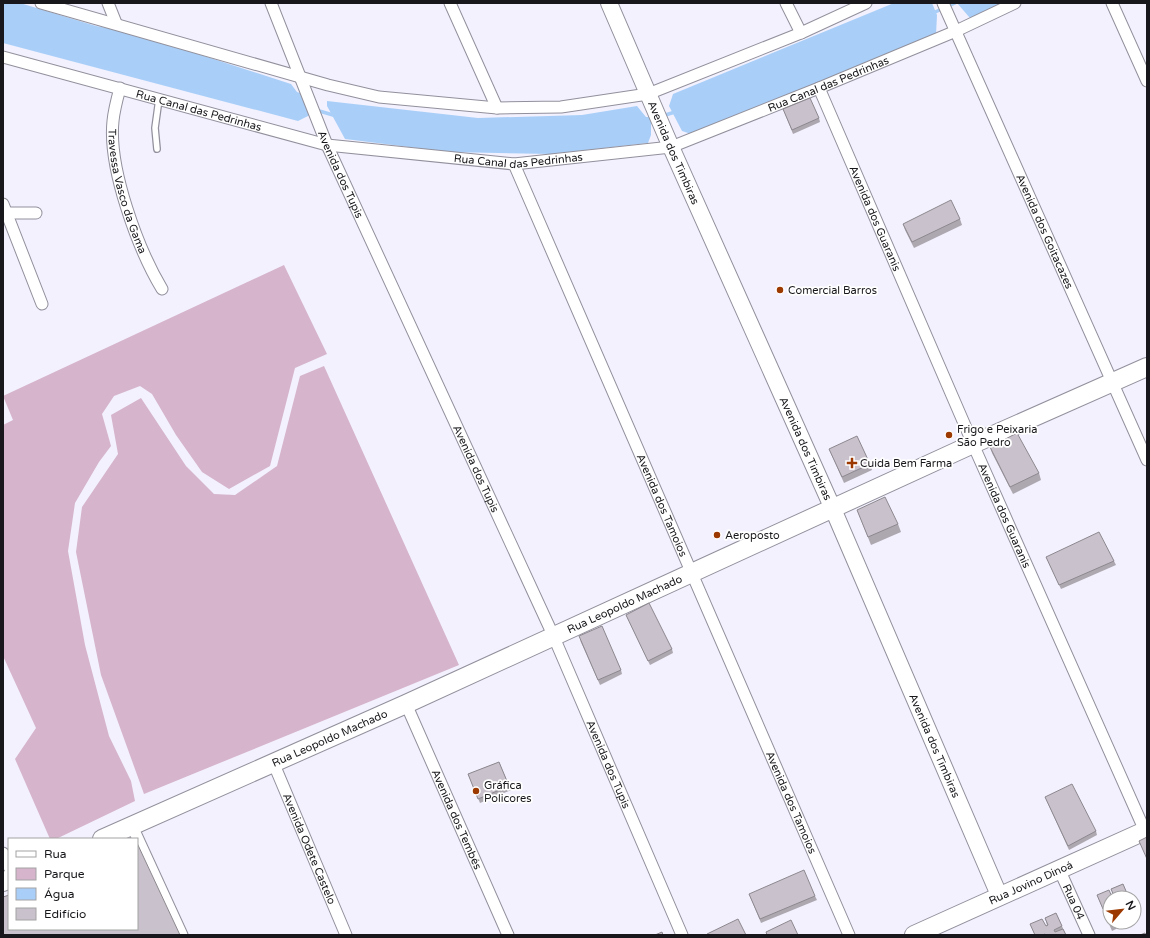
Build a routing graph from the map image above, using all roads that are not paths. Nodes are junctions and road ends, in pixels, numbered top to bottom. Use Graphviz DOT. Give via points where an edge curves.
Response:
graph roads {
  1 [pos="41,3"];
  2 [pos="108,3"];
  3 [pos="271,3"];
  4 [pos="450,3"];
  5 [pos="609,3"];
  6 [pos="786,3"];
  7 [pos="866,3"];
  8 [pos="943,3"];
  9 [pos="1015,3"];
  10 [pos="1112,3"];
  11 [pos="116,23"];
  12 [pos="954,28"];
  13 [pos="801,33"];
  14 [pos="3,57"];
  15 [pos="301,78"];
  16 [pos="1147,81"];
  17 [pos="120,88"];
  18 [pos="819,88"];
  19 [pos="159,99"];
  20 [pos="650,99"];
  21 [pos="497,108"];
  22 [pos="326,141"];
  23 [pos="669,143"];
  24 [pos="157,149"];
  25 [pos="514,164"];
  26 [pos="5,208"];
  27 [pos="36,213"];
  28 [pos="162,289"];
  29 [pos="42,304"];
  30 [pos="1147,367"];
  31 [pos="1112,382"];
  32 [pos="973,444"];
  33 [pos="1147,460"];
  34 [pos="833,509"];
  35 [pos="693,572"];
  36 [pos="553,635"];
  37 [pos="406,704"];
  38 [pos="273,762"];
  39 [pos="132,826"];
  40 [pos="1146,830"];
  41 [pos="104,838"];
  42 [pos="138,838"];
  43 [pos="138,839"];
  44 [pos="3,853"];
  45 [pos="8,864"];
  46 [pos="1059,869"];
  47 [pos="999,895"];
  48 [pos="182,935"];
  49 [pos="346,935"];
  50 [pos="508,935"];
  51 [pos="682,935"];
  52 [pos="849,935"];
  53 [pos="914,935"];
  54 [pos="1089,935"];
  1 -- 11 [label="street"];
  2 -- 11 [label="street"];
  3 -- 15 [label="street, Avenida dos Tupis"];
  4 -- 21 [label="street"];
  5 -- 20 [label="street, Avenida dos Timbiras"];
  6 -- 13 [label="street"];
  7 -- 13 [label="street"];
  8 -- 12 [label="street, Avenida dos Goitacazes"];
  9 -- 12 [label="street, Rua Canal das Pedrinhas"];
  10 -- 16 [label="street"];
  11 -- 15 [label="street"];
  12 -- 18 [label="street, Rua Canal das Pedrinhas"];
  12 -- 31 [label="street, Avenida dos Goitacazes"];
  13 -- 20 [label="street"];
  14 -- 17 [label="street, Rua Canal das Pedrinhas"];
  15 -- 21 [label="street" via="379,97"];
  15 -- 22 [label="street, Avenida dos Tupis"];
  17 -- 19 [label="street, Rua Canal das Pedrinhas"];
  17 -- 28 [label="street, Travessa Vasco da Gama" via="113,121 114,154 124,197 151,270"];
  18 -- 23 [label="street, Rua Canal das Pedrinhas"];
  18 -- 32 [label="street, Avenida dos Guaranis"];
  19 -- 22 [label="street, Rua Canal das Pedrinhas"];
  19 -- 24 [label="lane" via="155,128"];
  20 -- 21 [label="street" via="561,107"];
  20 -- 23 [label="street, Avenida dos Timbiras"];
  22 -- 25 [label="street, Rua Canal das Pedrinhas"];
  22 -- 36 [label="street, Avenida dos Tupis"];
  23 -- 25 [label="street, Rua Canal das Pedrinhas"];
  23 -- 34 [label="street, Avenida dos Timbiras"];
  25 -- 35 [label="street, Avenida dos Tamoios"];
  26 -- 27 [label="street"];
  26 -- 29 [label="street"];
  30 -- 31 [label="main road, Rua Leopoldo Machado"];
  31 -- 32 [label="main road, Rua Leopoldo Machado"];
  31 -- 33 [label="street, Avenida dos Goitacazes"];
  32 -- 34 [label="main road, Rua Leopoldo Machado"];
  32 -- 40 [label="street, Avenida dos Guaranis"];
  34 -- 35 [label="main road, Rua Leopoldo Machado"];
  34 -- 47 [label="street, Avenida dos Timbiras"];
  35 -- 36 [label="main road, Rua Leopoldo Machado"];
  35 -- 52 [label="street, Avenida dos Tamoios"];
  36 -- 37 [label="main road, Rua Leopoldo Machado"];
  36 -- 51 [label="street, Avenida dos Tupis"];
  37 -- 38 [label="main road, Rua Leopoldo Machado"];
  37 -- 50 [label="street, Avenida dos Tembés"];
  38 -- 39 [label="main road, Rua Leopoldo Machado"];
  38 -- 49 [label="street, Avenida Odete Castelo"];
  39 -- 41 [label="main road, Rua Leopoldo Machado"];
  39 -- 42 [label="street"];
  40 -- 46 [label="main road, Rua Jovino Dinoá"];
  43 -- 48 [label="street"];
  44 -- 45 [label="street"];
  46 -- 47 [label="main road, Rua Jovino Dinoá"];
  46 -- 54 [label="street, Rua 04"];
  47 -- 53 [label="main road, Rua Jovino Dinoá"];
}
